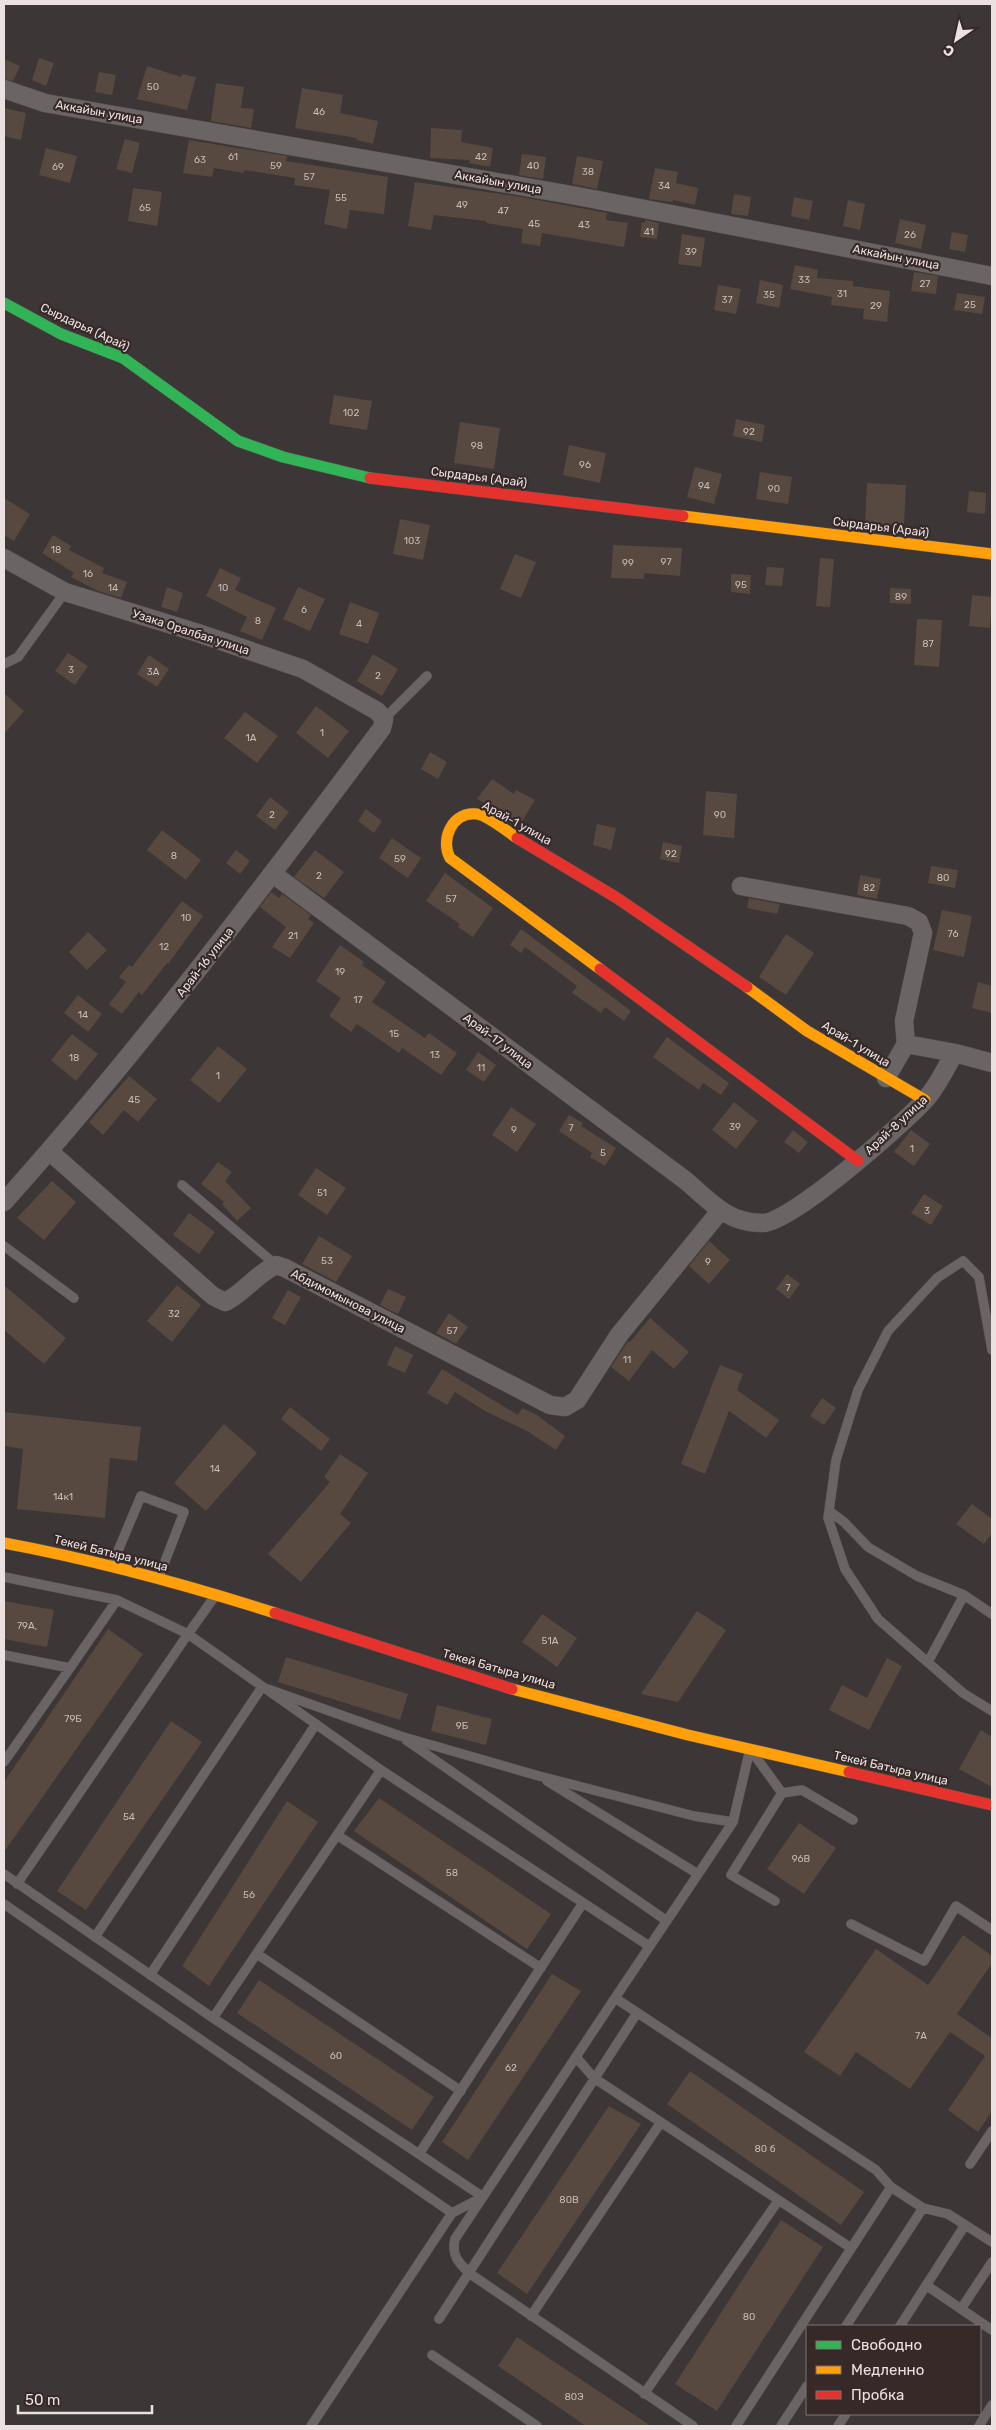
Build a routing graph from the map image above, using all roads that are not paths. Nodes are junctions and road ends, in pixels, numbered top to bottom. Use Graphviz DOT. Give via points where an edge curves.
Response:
graph roads {
  1 [pos="4,89"];
  2 [pos="992,276"];
  3 [pos="4,303"];
  4 [pos="992,554"];
  5 [pos="4,558"];
  6 [pos="65,592"];
  7 [pos="4,664"];
  8 [pos="427,676"];
  9 [pos="380,715"];
  10 [pos="273,874"];
  11 [pos="741,886"];
  12 [pos="906,1044"];
  13 [pos="955,1053"];
  14 [pos="992,1063"];
  15 [pos="886,1078"];
  16 [pos="925,1100"];
  17 [pos="49,1151"];
  18 [pos="858,1161"];
  19 [pos="182,1185"];
  20 [pos="4,1202"];
  21 [pos="721,1210"];
  22 [pos="4,1246"];
  23 [pos="276,1265"];
  24 [pos="74,1298"];
  25 [pos="992,1350"];
  26 [pos="829,1511"];
  27 [pos="4,1543"];
  28 [pos="111,1567"];
  29 [pos="4,1577"];
  30 [pos="158,1579"];
  31 [pos="216,1594"];
  32 [pos="964,1595"];
  33 [pos="117,1600"];
  34 [pos="992,1614"];
  35 [pos="188,1634"];
  36 [pos="4,1655"];
  37 [pos="928,1662"];
  38 [pos="70,1668"];
  39 [pos="262,1687"];
  40 [pos="992,1711"];
  41 [pos="316,1724"];
  42 [pos="400,1736"];
  43 [pos="750,1749"];
  44 [pos="4,1762"];
  45 [pos="381,1770"];
  46 [pos="539,1776"];
  47 [pos="782,1793"];
  48 [pos="992,1805"];
  49 [pos="853,1820"];
  50 [pos="733,1822"];
  51 [pos="337,1835"];
  52 [pos="4,1874"];
  53 [pos="698,1874"];
  54 [pos="17,1884"];
  55 [pos="774,1901"];
  56 [pos="584,1903"];
  57 [pos="4,1904"];
  58 [pos="667,1921"];
  59 [pos="851,1924"];
  60 [pos="992,1930"];
  61 [pos="95,1937"];
  62 [pos="649,1946"];
  63 [pos="256,1954"];
  64 [pos="541,1968"];
  65 [pos="150,1975"];
  66 [pos="615,1998"];
  67 [pos="637,2013"];
  68 [pos="213,2018"];
  69 [pos="576,2058"];
  70 [pos="594,2078"];
  71 [pos="461,2091"];
  72 [pos="661,2122"];
  73 [pos="992,2131"];
  74 [pos="420,2154"];
  75 [pos="970,2164"];
  76 [pos="891,2187"];
  77 [pos="483,2197"];
  78 [pos="778,2201"];
  79 [pos="923,2208"];
  80 [pos="452,2213"];
  81 [pos="965,2225"];
  82 [pos="992,2242"];
  83 [pos="851,2248"];
  84 [pos="992,2262"];
  85 [pos="469,2273"];
  86 [pos="926,2285"];
  87 [pos="961,2309"];
  88 [pos="530,2316"];
  89 [pos="439,2319"];
  90 [pos="847,2325"];
  91 [pos="901,2325"];
  92 [pos="992,2330"];
  93 [pos="432,2355"];
  94 [pos="806,2388"];
  95 [pos="644,2394"];
  96 [pos="992,2406"];
  97 [pos="845,2415"];
  98 [pos="311,2426"];
  99 [pos="537,2426"];
  100 [pos="693,2426"];
  101 [pos="736,2426"];
  102 [pos="781,2426"];
  103 [pos="838,2426"];
  104 [pos="978,2426"];
  1 -- 2 [label="street, Аккайын улица" via="45,103 577,196"];
  3 -- 4 [label="street, Сырдарья (Арай)" via="61,334 122,358 238,441 283,457 363,477"];
  5 -- 6 [label="street, Узака Оралбая улица"];
  6 -- 7 [label="lane" via="18,657"];
  6 -- 9 [label="street, Узака Оралбая улица" via="303,669"];
  8 -- 9 [label="lane"];
  9 -- 10 [label="street, Арай-16 улица" via="382,728"];
  10 -- 17 [label="street, Арай-16 улица" via="132,1054"];
  10 -- 21 [label="street, Арай-17 улица"];
  11 -- 12 [label="street" via="908,916 919,922 923,933 904,1021"];
  12 -- 13 [label="street"];
  12 -- 15 [label="street"];
  13 -- 14 [label="street"];
  13 -- 16 [label="street, Арай-8 улица"];
  15 -- 16 [label="street, Арай-1 улица"];
  15 -- 18 [label="street, Арай-1 улица" via="807,1031 706,956 617,898 478,814 469,813 453,824 445,843 445,852 450,858"];
  16 -- 18 [label="street, Арай-8 улица"];
  17 -- 20 [label="street, Арай-16 улица"];
  17 -- 23 [label="street, Абдимомынова улица" via="213,1296 225,1302"];
  18 -- 21 [label="street, Арай-8 улица" via="788,1215 765,1224 739,1221"];
  19 -- 23 [label="lane"];
  21 -- 23 [label="street, Абдимомынова улица" via="619,1335 577,1400 565,1407 550,1405"];
  22 -- 24 [label="lane"];
  25 -- 26 [label="lane" via="979,1277 962,1261 936,1278 888,1331 858,1390 836,1460"];
  26 -- 32 [label="lane" via="868,1547 917,1576"];
  26 -- 37 [label="lane" via="828,1518 845,1569 878,1619"];
  27 -- 28 [label="street, Текей Батыра улица"];
  28 -- 30 [label="street, Текей Батыра улица"];
  28 -- 30 [label="lane" via="141,1496 184,1512"];
  29 -- 33 [label="lane"];
  30 -- 31 [label="street, Текей Батыра улица"];
  31 -- 35 [label="lane"];
  31 -- 43 [label="street, Текей Батыра улица" via="501,1686"];
  32 -- 34 [label="lane"];
  32 -- 37 [label="lane"];
  33 -- 35 [label="lane"];
  33 -- 38 [label="lane"];
  35 -- 39 [label="lane"];
  35 -- 54 [label="lane"];
  36 -- 38 [label="lane"];
  37 -- 40 [label="lane" via="963,1693"];
  38 -- 44 [label="lane"];
  39 -- 41 [label="lane"];
  39 -- 42 [label="lane"];
  39 -- 61 [label="lane"];
  41 -- 45 [label="lane"];
  41 -- 65 [label="lane"];
  42 -- 46 [label="lane"];
  42 -- 58 [label="lane"];
  43 -- 47 [label="lane"];
  43 -- 48 [label="street, Текей Батыра улица"];
  43 -- 50 [label="lane"];
  45 -- 51 [label="lane"];
  45 -- 56 [label="lane"];
  46 -- 50 [label="lane" via="694,1816"];
  46 -- 53 [label="lane"];
  47 -- 49 [label="lane" via="802,1790"];
  47 -- 55 [label="lane" via="731,1875"];
  50 -- 53 [label="lane"];
  51 -- 63 [label="lane"];
  51 -- 64 [label="lane"];
  52 -- 54 [label="lane"];
  53 -- 58 [label="lane"];
  54 -- 61 [label="lane"];
  56 -- 62 [label="lane"];
  56 -- 64 [label="lane"];
  57 -- 80 [label="lane"];
  58 -- 62 [label="lane"];
  59 -- 60 [label="lane" via="924,1961 956,1906"];
  61 -- 65 [label="lane"];
  62 -- 66 [label="lane"];
  63 -- 68 [label="lane"];
  63 -- 71 [label="lane"];
  64 -- 71 [label="lane"];
  65 -- 68 [label="lane"];
  66 -- 67 [label="lane"];
  66 -- 69 [label="lane"];
  67 -- 70 [label="lane"];
  67 -- 76 [label="lane" via="876,2170"];
  68 -- 74 [label="lane"];
  69 -- 70 [label="lane"];
  69 -- 77 [label="lane"];
  70 -- 72 [label="lane"];
  70 -- 85 [label="lane"];
  71 -- 74 [label="lane"];
  72 -- 78 [label="lane"];
  72 -- 88 [label="lane"];
  73 -- 75 [label="lane"];
  74 -- 77 [label="lane"];
  76 -- 79 [label="lane"];
  76 -- 83 [label="lane"];
  77 -- 80 [label="lane"];
  77 -- 85 [label="lane" via="455,2239 452,2250 456,2260"];
  78 -- 83 [label="lane"];
  78 -- 95 [label="lane"];
  79 -- 81 [label="lane" via="948,2214"];
  79 -- 90 [label="lane"];
  80 -- 98 [label="lane"];
  81 -- 82 [label="lane"];
  81 -- 86 [label="lane"];
  83 -- 101 [label="lane"];
  84 -- 87 [label="lane"];
  85 -- 88 [label="lane"];
  85 -- 89 [label="lane"];
  86 -- 87 [label="lane"];
  86 -- 91 [label="lane"];
  87 -- 92 [label="lane"];
  88 -- 95 [label="lane"];
  93 -- 99 [label="lane"];
  94 -- 102 [label="lane"];
  95 -- 100 [label="lane"];
  96 -- 104 [label="lane"];
  97 -- 103 [label="lane"];
}
